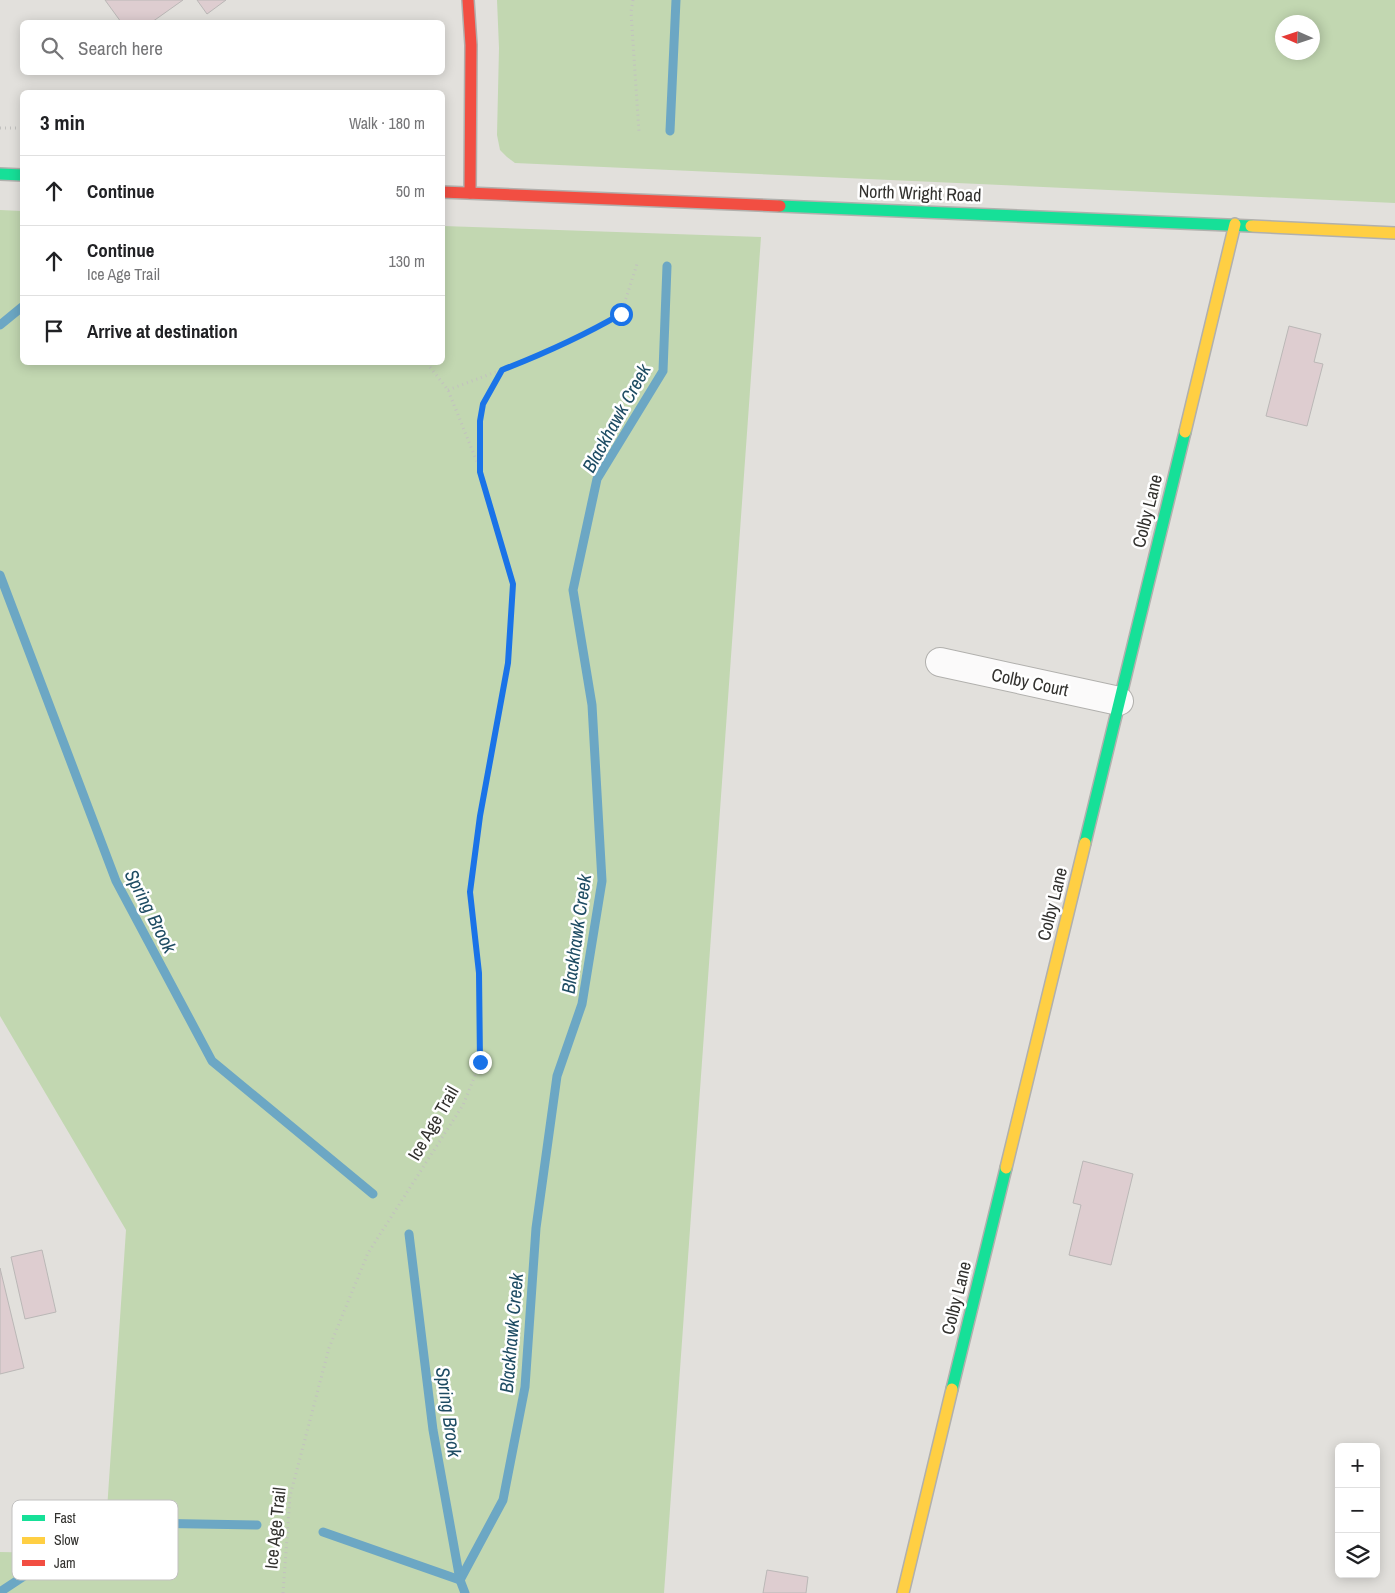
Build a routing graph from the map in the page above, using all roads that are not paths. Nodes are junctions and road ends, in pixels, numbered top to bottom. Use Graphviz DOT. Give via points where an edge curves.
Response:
graph roads {
  1 [pos="468,0"];
  2 [pos="0,174"];
  3 [pos="20,175"];
  4 [pos="445,192"];
  5 [pos="470,193"];
  6 [pos="1235,224"];
  7 [pos="1395,233"];
  8 [pos="940,662"];
  9 [pos="1119,701"];
  10 [pos="903,1593"];
  1 -- 5 [label="street" via="471,45"];
  2 -- 3 [label="street"];
  4 -- 5 [label="street, North Wright Road"];
  5 -- 6 [label="street, North Wright Road"];
  6 -- 7 [label="street, North Wright Road"];
  6 -- 9 [label="street, Colby Lane"];
  8 -- 9 [label="street, Colby Court"];
  9 -- 10 [label="street, Colby Lane"];
}
